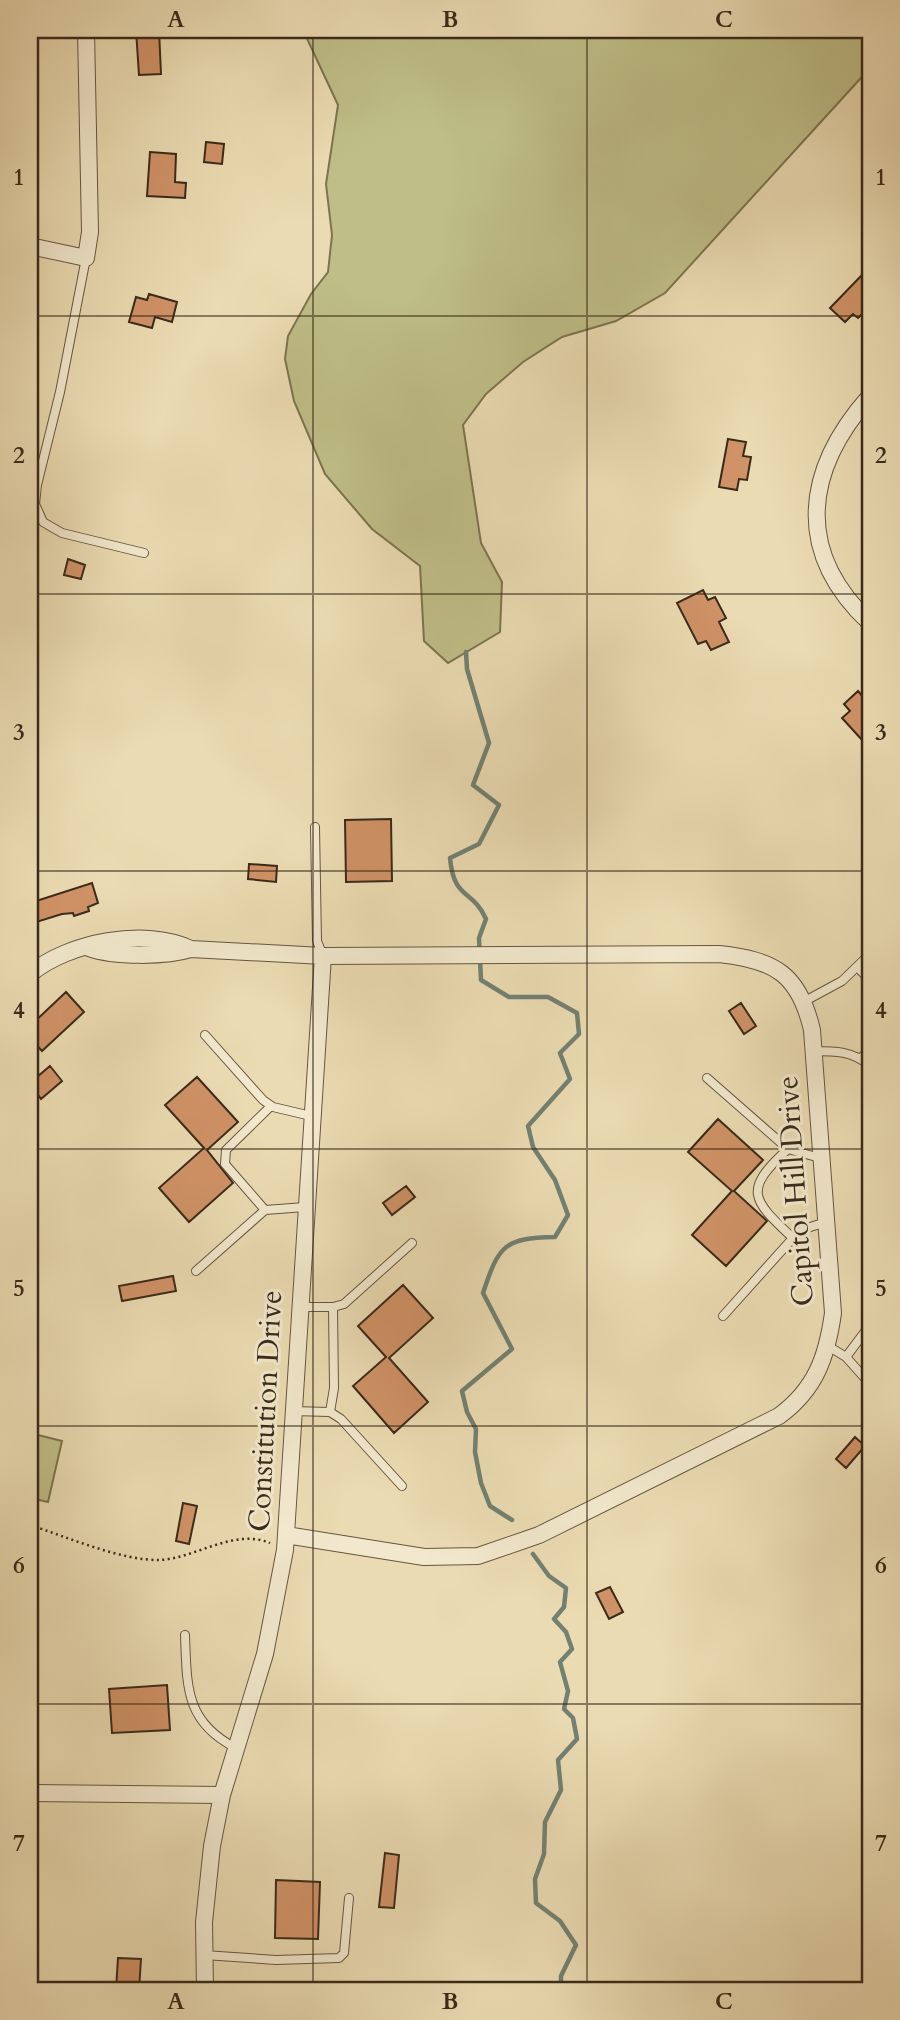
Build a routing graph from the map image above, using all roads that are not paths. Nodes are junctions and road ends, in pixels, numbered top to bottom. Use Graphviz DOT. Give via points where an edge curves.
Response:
graph roads {
  1 [pos="86,30"];
  2 [pos="30,246"];
  3 [pos="86,258"];
  4 [pos="870,396"];
  5 [pos="144,552"];
  6 [pos="870,623"];
  7 [pos="315,827"];
  8 [pos="870,954"];
  9 [pos="323,956"];
  10 [pos="858,968"];
  11 [pos="30,974"];
  12 [pos="870,980"];
  13 [pos="805,1001"];
  14 [pos="205,1035"];
  15 [pos="870,1049"];
  16 [pos="813,1051"];
  17 [pos="861,1058"];
  18 [pos="870,1066"];
  19 [pos="707,1078"];
  20 [pos="271,1105"];
  21 [pos="311,1116"];
  22 [pos="788,1149"];
  23 [pos="820,1158"];
  24 [pos="305,1207"];
  25 [pos="265,1210"];
  26 [pos="826,1222"];
  27 [pos="793,1238"];
  28 [pos="412,1243"];
  29 [pos="196,1271"];
  30 [pos="299,1307"];
  31 [pos="333,1307"];
  32 [pos="723,1316"];
  33 [pos="870,1325"];
  34 [pos="828,1346"];
  35 [pos="846,1357"];
  36 [pos="870,1384"];
  37 [pos="292,1411"];
  38 [pos="330,1412"];
  39 [pos="402,1486"];
  40 [pos="285,1542"];
  41 [pos="185,1635"];
  42 [pos="236,1748"];
  43 [pos="30,1793"];
  44 [pos="222,1795"];
  45 [pos="349,1898"];
  46 [pos="204,1955"];
  47 [pos="205,1990"];
  1 -- 3 [label="street" via="90,232"];
  2 -- 3 [label="street"];
  3 -- 5 [label="lane" via="35,504 43,522 62,533"];
  4 -- 6 [label="street" via="828,454 817,507 821,546 833,577"];
  7 -- 9 [label="lane, Constitution Drive" via="317,941"];
  8 -- 10 [label="lane"];
  9 -- 11 [label="street" via="191,949 173,940 101,941"];
  9 -- 13 [label="street" via="741,956 791,980"];
  9 -- 21 [label="street, Constitution Drive"];
  10 -- 12 [label="lane"];
  10 -- 13 [label="lane"];
  13 -- 16 [label="street, Capitol Hill Drive"];
  14 -- 20 [label="lane"];
  15 -- 17 [label="lane"];
  16 -- 17 [label="lane"];
  16 -- 23 [label="street, Capitol Hill Drive"];
  17 -- 18 [label="lane"];
  19 -- 22 [label="lane"];
  20 -- 21 [label="lane"];
  20 -- 25 [label="lane" via="226,1150 225,1164"];
  21 -- 24 [label="street, Constitution Drive"];
  22 -- 23 [label="lane"];
  22 -- 27 [label="lane" via="757,1183 767,1212"];
  23 -- 26 [label="street, Capitol Hill Drive"];
  24 -- 25 [label="lane"];
  24 -- 30 [label="street, Constitution Drive"];
  25 -- 29 [label="lane"];
  26 -- 27 [label="lane"];
  26 -- 34 [label="street, Capitol Hill Drive" via="833,1289"];
  27 -- 32 [label="lane"];
  28 -- 31 [label="lane" via="344,1304"];
  30 -- 31 [label="lane"];
  30 -- 37 [label="street, Constitution Drive"];
  31 -- 38 [label="lane"];
  33 -- 35 [label="lane"];
  34 -- 35 [label="lane"];
  34 -- 40 [label="street, Capitol Hill Drive" via="807,1391 779,1416 500,1550 478,1556 424,1557"];
  35 -- 36 [label="lane"];
  37 -- 38 [label="lane"];
  37 -- 40 [label="street, Constitution Drive"];
  38 -- 39 [label="lane"];
  40 -- 42 [label="street, Constitution Drive" via="265,1654"];
  41 -- 42 [label="lane" via="195,1711 209,1732"];
  42 -- 44 [label="street, Constitution Drive"];
  43 -- 44 [label="street"];
  44 -- 46 [label="street, Constitution Drive" via="206,1885"];
  45 -- 46 [label="lane" via="344,1952 339,1958"];
  46 -- 47 [label="street, Constitution Drive"];
}
